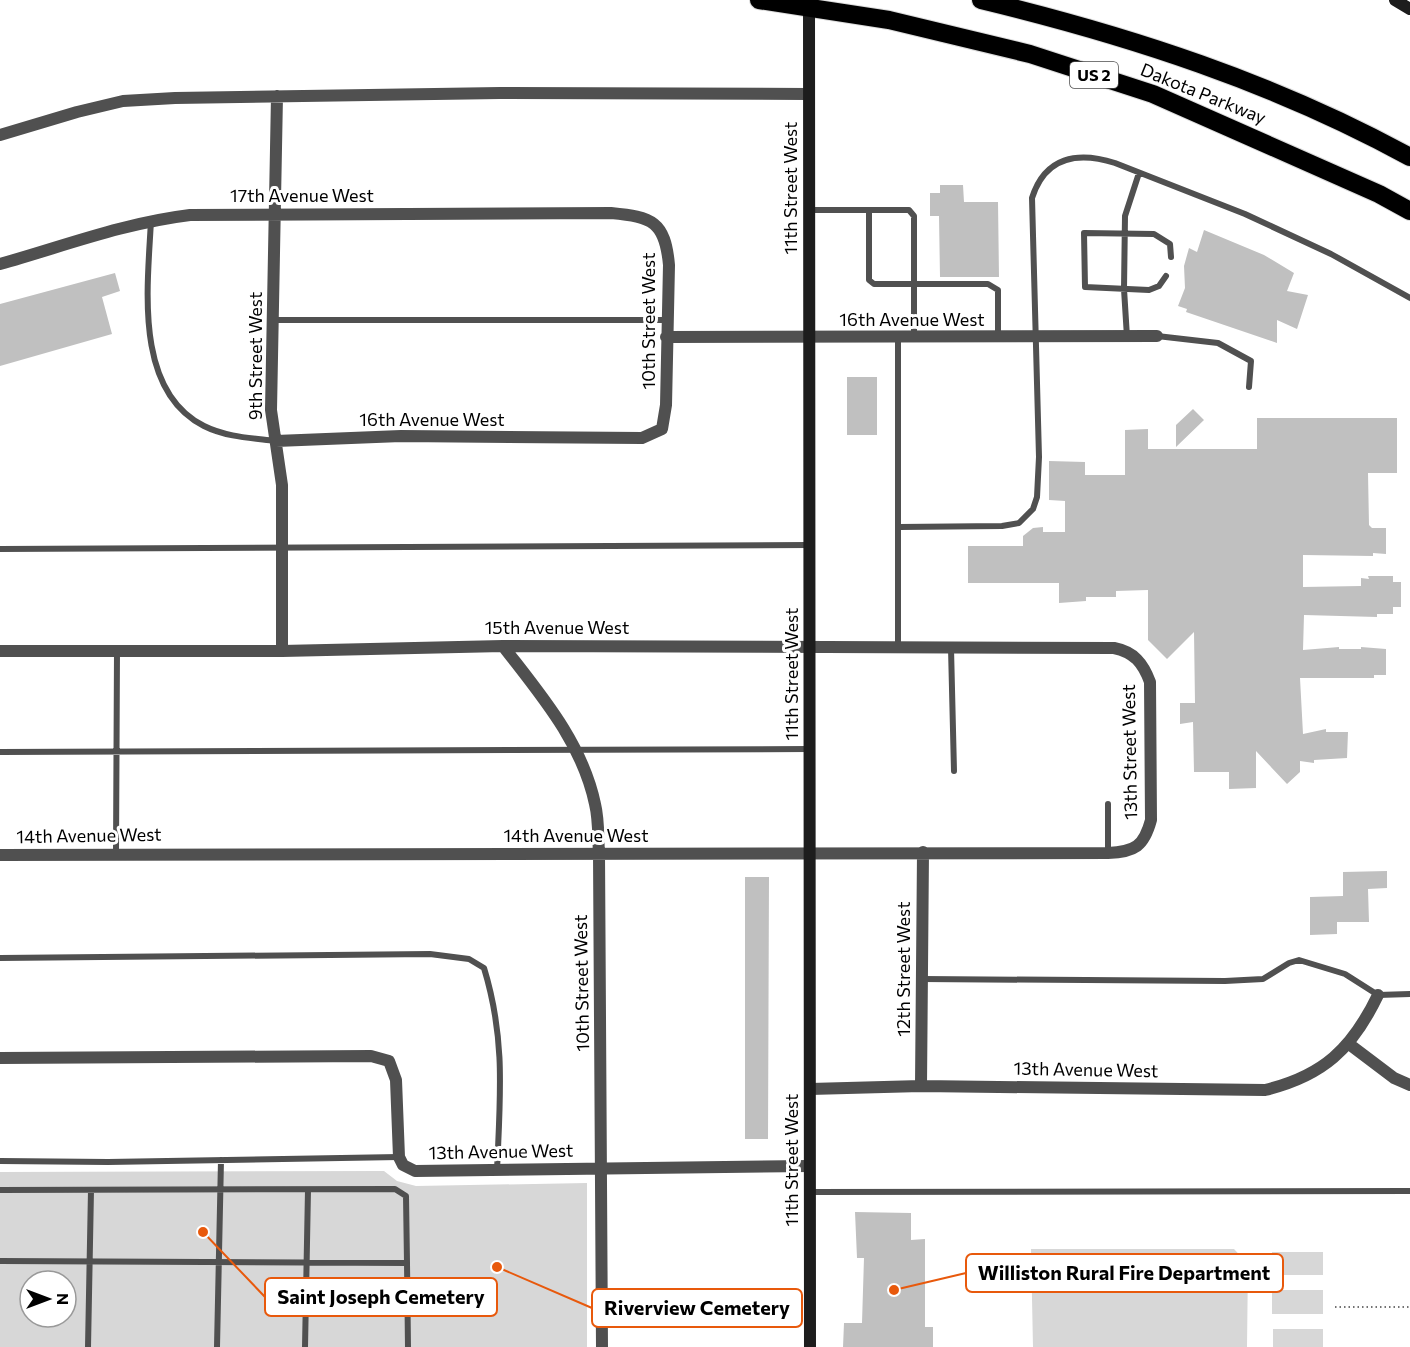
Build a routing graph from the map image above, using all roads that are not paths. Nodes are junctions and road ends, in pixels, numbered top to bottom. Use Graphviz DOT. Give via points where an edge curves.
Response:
graph roads {
  1 [pos="759,0"];
  2 [pos="981,0"];
  3 [pos="1395,0"];
  4 [pos="809,3"];
  5 [pos="1410,9"];
  6 [pos="809,94"];
  7 [pos="277,96"];
  8 [pos="0,135"];
  9 [pos="1410,158"];
  10 [pos="1139,173"];
  11 [pos="809,210"];
  12 [pos="869,210"];
  13 [pos="1410,211"];
  14 [pos="611,213"];
  15 [pos="275,215"];
  16 [pos="151,220"];
  17 [pos="1126,232"];
  18 [pos="1171,257"];
  19 [pos="0,264"];
  20 [pos="1166,276"];
  21 [pos="914,284"];
  22 [pos="1124,289"];
  23 [pos="1410,298"];
  24 [pos="273,320"];
  25 [pos="667,321"];
  26 [pos="1157,336"];
  27 [pos="810,337"];
  28 [pos="1127,337"];
  29 [pos="666,338"];
  30 [pos="898,338"];
  31 [pos="914,338"];
  32 [pos="998,338"];
  33 [pos="1035,338"];
  34 [pos="1249,387"];
  35 [pos="625,438"];
  36 [pos="276,441"];
  37 [pos="899,527"];
  38 [pos="810,545"];
  39 [pos="282,548"];
  40 [pos="0,549"];
  41 [pos="503,646"];
  42 [pos="810,647"];
  43 [pos="898,647"];
  44 [pos="951,648"];
  45 [pos="1114,648"];
  46 [pos="0,651"];
  47 [pos="117,651"];
  48 [pos="282,651"];
  49 [pos="810,749"];
  50 [pos="577,750"];
  51 [pos="0,752"];
  52 [pos="116,752"];
  53 [pos="954,771"];
  54 [pos="1108,804"];
  55 [pos="1146,838"];
  56 [pos="923,852"];
  57 [pos="116,853"];
  58 [pos="811,853"];
  59 [pos="599,854"];
  60 [pos="1108,854"];
  61 [pos="0,855"];
  62 [pos="0,958"];
  63 [pos="922,979"];
  64 [pos="1410,994"];
  65 [pos="1378,995"];
  66 [pos="1349,1044"];
  67 [pos="0,1058"];
  68 [pos="1410,1085"];
  69 [pos="921,1086"];
  70 [pos="810,1089"];
  71 [pos="399,1157"];
  72 [pos="221,1160"];
  73 [pos="0,1161"];
  74 [pos="809,1166"];
  75 [pos="602,1168"];
  76 [pos="497,1171"];
  77 [pos="0,1190"];
  78 [pos="91,1190"];
  79 [pos="220,1190"];
  80 [pos="308,1190"];
  81 [pos="1410,1191"];
  82 [pos="810,1192"];
  83 [pos="0,1261"];
  84 [pos="219,1261"];
  85 [pos="307,1261"];
  86 [pos="89,1262"];
  87 [pos="407,1263"];
  88 [pos="88,1347"];
  89 [pos="217,1347"];
  90 [pos="305,1347"];
  91 [pos="408,1347"];
  92 [pos="602,1347"];
  93 [pos="810,1347"];
  1 -- 4 [label="highway, Dakota Parkway / US 2"];
  2 -- 9 [label="highway, Dakota Parkway / US 2" via="1167,51 1266,87"];
  3 -- 5 [label="main road"];
  4 -- 6 [label="main road, 11th Street West"];
  4 -- 13 [label="highway, Dakota Parkway / US 2" via="1030,54 1153,94"];
  6 -- 7 [label="street"];
  6 -- 11 [label="main road, 11th Street West"];
  7 -- 8 [label="street" via="123,101"];
  7 -- 15 [label="street, 9th Street West"];
  10 -- 17 [label="lane" via="1125,216"];
  10 -- 23 [label="lane" via="1256,219 1331,254"];
  10 -- 33 [label="lane" via="1093,156 1076,157 1060,162 1037,182 1032,198"];
  11 -- 12 [label="lane"];
  11 -- 27 [label="main road, 11th Street West"];
  12 -- 21 [label="lane" via="909,210 914,216"];
  12 -- 21 [label="lane" via="869,280 874,284"];
  14 -- 15 [label="street, 17th Avenue West"];
  14 -- 25 [label="street, 10th Street West" via="643,216 658,227 667,243"];
  15 -- 16 [label="street, 17th Avenue West" via="190,215"];
  15 -- 24 [label="street, 9th Street West"];
  16 -- 19 [label="street, 17th Avenue West"];
  16 -- 36 [label="lane" via="147,307 159,376 177,404 202,425 223,433"];
  17 -- 18 [label="lane" via="1164,238 1170,244"];
  17 -- 22 [label="lane"];
  17 -- 22 [label="lane" via="1084,233 1085,287"];
  20 -- 22 [label="lane" via="1159,286 1149,290"];
  21 -- 31 [label="lane"];
  21 -- 32 [label="lane" via="988,284 998,290"];
  22 -- 28 [label="lane"];
  24 -- 25 [label="lane"];
  24 -- 36 [label="street, 9th Street West" via="271,410"];
  25 -- 29 [label="street, 10th Street West"];
  26 -- 28 [label="street, 16th Avenue West"];
  26 -- 34 [label="lane" via="1218,343 1251,362"];
  27 -- 29 [label="street, 16th Avenue West"];
  27 -- 30 [label="street, 16th Avenue West"];
  27 -- 38 [label="main road, 11th Street West"];
  28 -- 33 [label="street, 16th Avenue West"];
  29 -- 35 [label="street, 10th Street West" via="662,429 642,438"];
  30 -- 31 [label="street, 16th Avenue West"];
  30 -- 37 [label="lane"];
  31 -- 32 [label="street, 16th Avenue West"];
  32 -- 33 [label="street, 16th Avenue West"];
  33 -- 37 [label="lane" via="1039,457 1033,509 1019,523 1002,526"];
  35 -- 36 [label="street, 16th Avenue West" via="401,436"];
  36 -- 39 [label="street, 9th Street West" via="282,485"];
  37 -- 43 [label="lane"];
  38 -- 39 [label="lane"];
  38 -- 42 [label="main road, 11th Street West"];
  39 -- 40 [label="lane"];
  39 -- 48 [label="street, 9th Street West"];
  41 -- 42 [label="street, 15th Avenue West"];
  41 -- 48 [label="street, 15th Avenue West"];
  41 -- 50 [label="street, 10th Street West" via="551,708"];
  42 -- 43 [label="street, 15th Avenue West"];
  42 -- 49 [label="main road, 11th Street West"];
  43 -- 44 [label="street, 15th Avenue West"];
  44 -- 45 [label="street, 15th Avenue West"];
  44 -- 53 [label="lane"];
  45 -- 55 [label="street, 13th Street West" via="1127,651 1143,664 1150,682 1151,820"];
  46 -- 47 [label="street, 15th Avenue West"];
  47 -- 48 [label="street, 15th Avenue West"];
  47 -- 52 [label="lane"];
  49 -- 50 [label="lane"];
  49 -- 58 [label="main road, 11th Street West"];
  50 -- 52 [label="lane"];
  50 -- 59 [label="street, 10th Street West" via="595,804"];
  51 -- 52 [label="lane"];
  52 -- 57 [label="lane"];
  54 -- 60 [label="lane"];
  55 -- 60 [label="street, 14th Avenue West" via="1128,852"];
  56 -- 58 [label="street, 14th Avenue West"];
  56 -- 60 [label="street, 14th Avenue West"];
  56 -- 63 [label="street, 12th Street West"];
  57 -- 59 [label="street, 14th Avenue West"];
  57 -- 61 [label="street, 14th Avenue West"];
  58 -- 59 [label="street, 14th Avenue West"];
  58 -- 70 [label="main road, 11th Street West"];
  59 -- 75 [label="street, 10th Street West"];
  62 -- 76 [label="lane" via="430,954 469,959 484,968 494,999 501,1056"];
  63 -- 65 [label="lane" via="1225,981 1263,979 1299,960 1345,974"];
  63 -- 69 [label="street, 12th Street West"];
  64 -- 65 [label="lane"];
  65 -- 66 [label="street, 13th Avenue West"];
  66 -- 68 [label="street" via="1394,1078"];
  66 -- 69 [label="street, 13th Avenue West" via="1326,1065 1302,1078 1264,1090"];
  67 -- 71 [label="street" via="371,1056 389,1061 396,1080"];
  69 -- 70 [label="street, 13th Avenue West"];
  70 -- 74 [label="main road, 11th Street West"];
  71 -- 72 [label="lane"];
  71 -- 76 [label="street, 13th Avenue West" via="403,1165 415,1171"];
  72 -- 73 [label="lane"];
  72 -- 79 [label="lane"];
  74 -- 75 [label="street, 13th Avenue West"];
  74 -- 82 [label="main road, 11th Street West"];
  75 -- 76 [label="street, 13th Avenue West"];
  75 -- 92 [label="street, 10th Street West"];
  77 -- 78 [label="lane"];
  78 -- 79 [label="lane"];
  78 -- 86 [label="lane"];
  79 -- 80 [label="lane"];
  79 -- 84 [label="lane"];
  80 -- 85 [label="lane"];
  80 -- 87 [label="lane" via="402,1192 406,1196"];
  81 -- 82 [label="lane"];
  82 -- 93 [label="main road, 11th Street West"];
  83 -- 86 [label="lane"];
  84 -- 85 [label="lane"];
  84 -- 86 [label="lane"];
  84 -- 89 [label="lane"];
  85 -- 87 [label="lane"];
  85 -- 90 [label="lane"];
  86 -- 88 [label="lane"];
  87 -- 91 [label="lane"];
}
